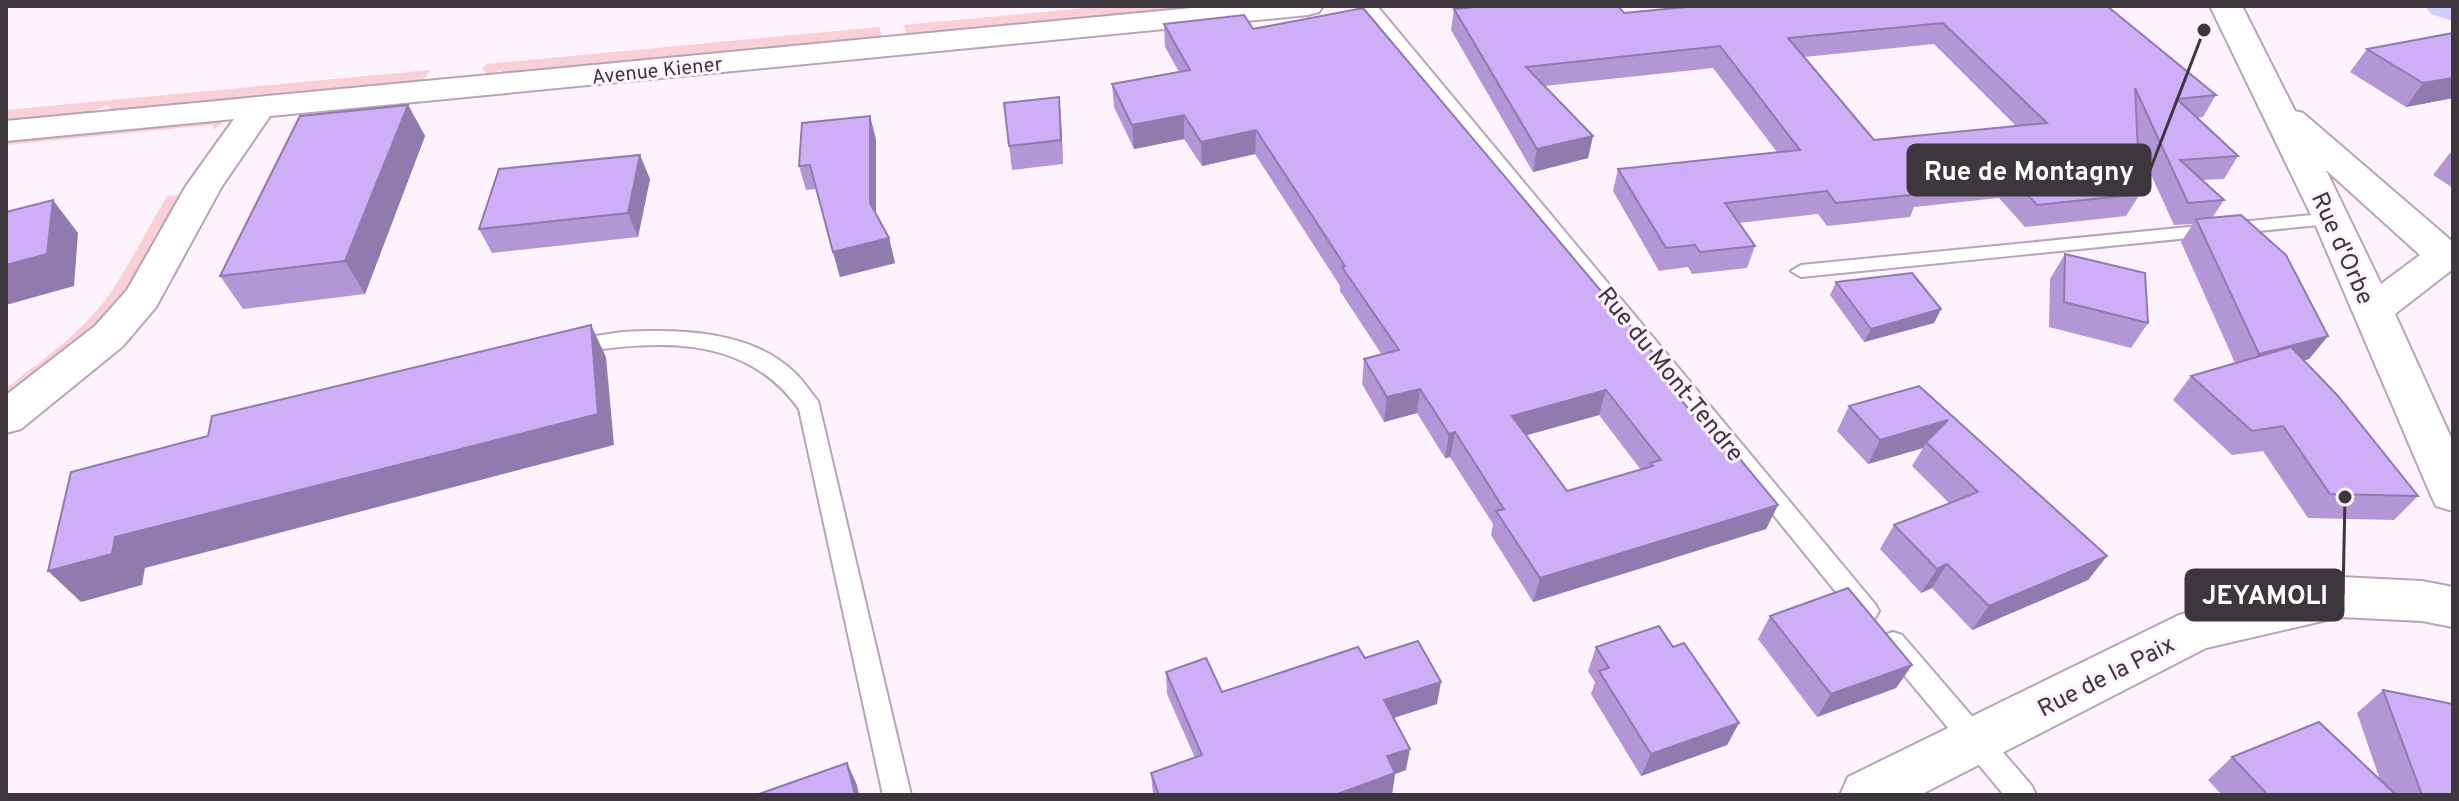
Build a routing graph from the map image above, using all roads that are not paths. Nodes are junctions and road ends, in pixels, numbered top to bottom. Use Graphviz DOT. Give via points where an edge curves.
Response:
graph roads {
  1 [pos="1308,6"];
  2 [pos="1369,6"];
  3 [pos="2226,6"];
  4 [pos="2273,103"];
  5 [pos="258,109"];
  6 [pos="6,131"];
  7 [pos="2332,219"];
  8 [pos="2450,257"];
  9 [pos="1801,271"];
  10 [pos="2371,311"];
  11 [pos="566,348"];
  12 [pos="6,418"];
  13 [pos="2453,493"];
  14 [pos="2453,607"];
  15 [pos="1974,742"];
  16 [pos="897,795"];
  17 [pos="1867,795"];
  18 [pos="2022,795"];
  1 -- 5 [label="street, Avenue Kiener"];
  2 -- 15 [label="lane, Rue du Mont-Tendre"];
  3 -- 4 [label="main road, Rue d'Orbe"];
  4 -- 7 [label="main road, Rue d'Orbe"];
  4 -- 8 [label="main road"];
  5 -- 6 [label="street, Avenue Kiener"];
  5 -- 12 [label="street" via="204,186 142,298 109,336"];
  7 -- 8 [label="main road" via="2374,228"];
  7 -- 9 [label="lane"];
  7 -- 10 [label="main road, Rue d'Orbe"];
  8 -- 10 [label="main road"];
  10 -- 13 [label="main road, Rue d'Orbe"];
  11 -- 16 [label="lane" via="621,337 722,345 758,357 784,375 810,407"];
  14 -- 15 [label="street, Rue de la Paix" via="2340,597 2196,630"];
  15 -- 17 [label="street, Rue de la Paix"];
  15 -- 18 [label="lane, Rue du Mont-Tendre"];
}
